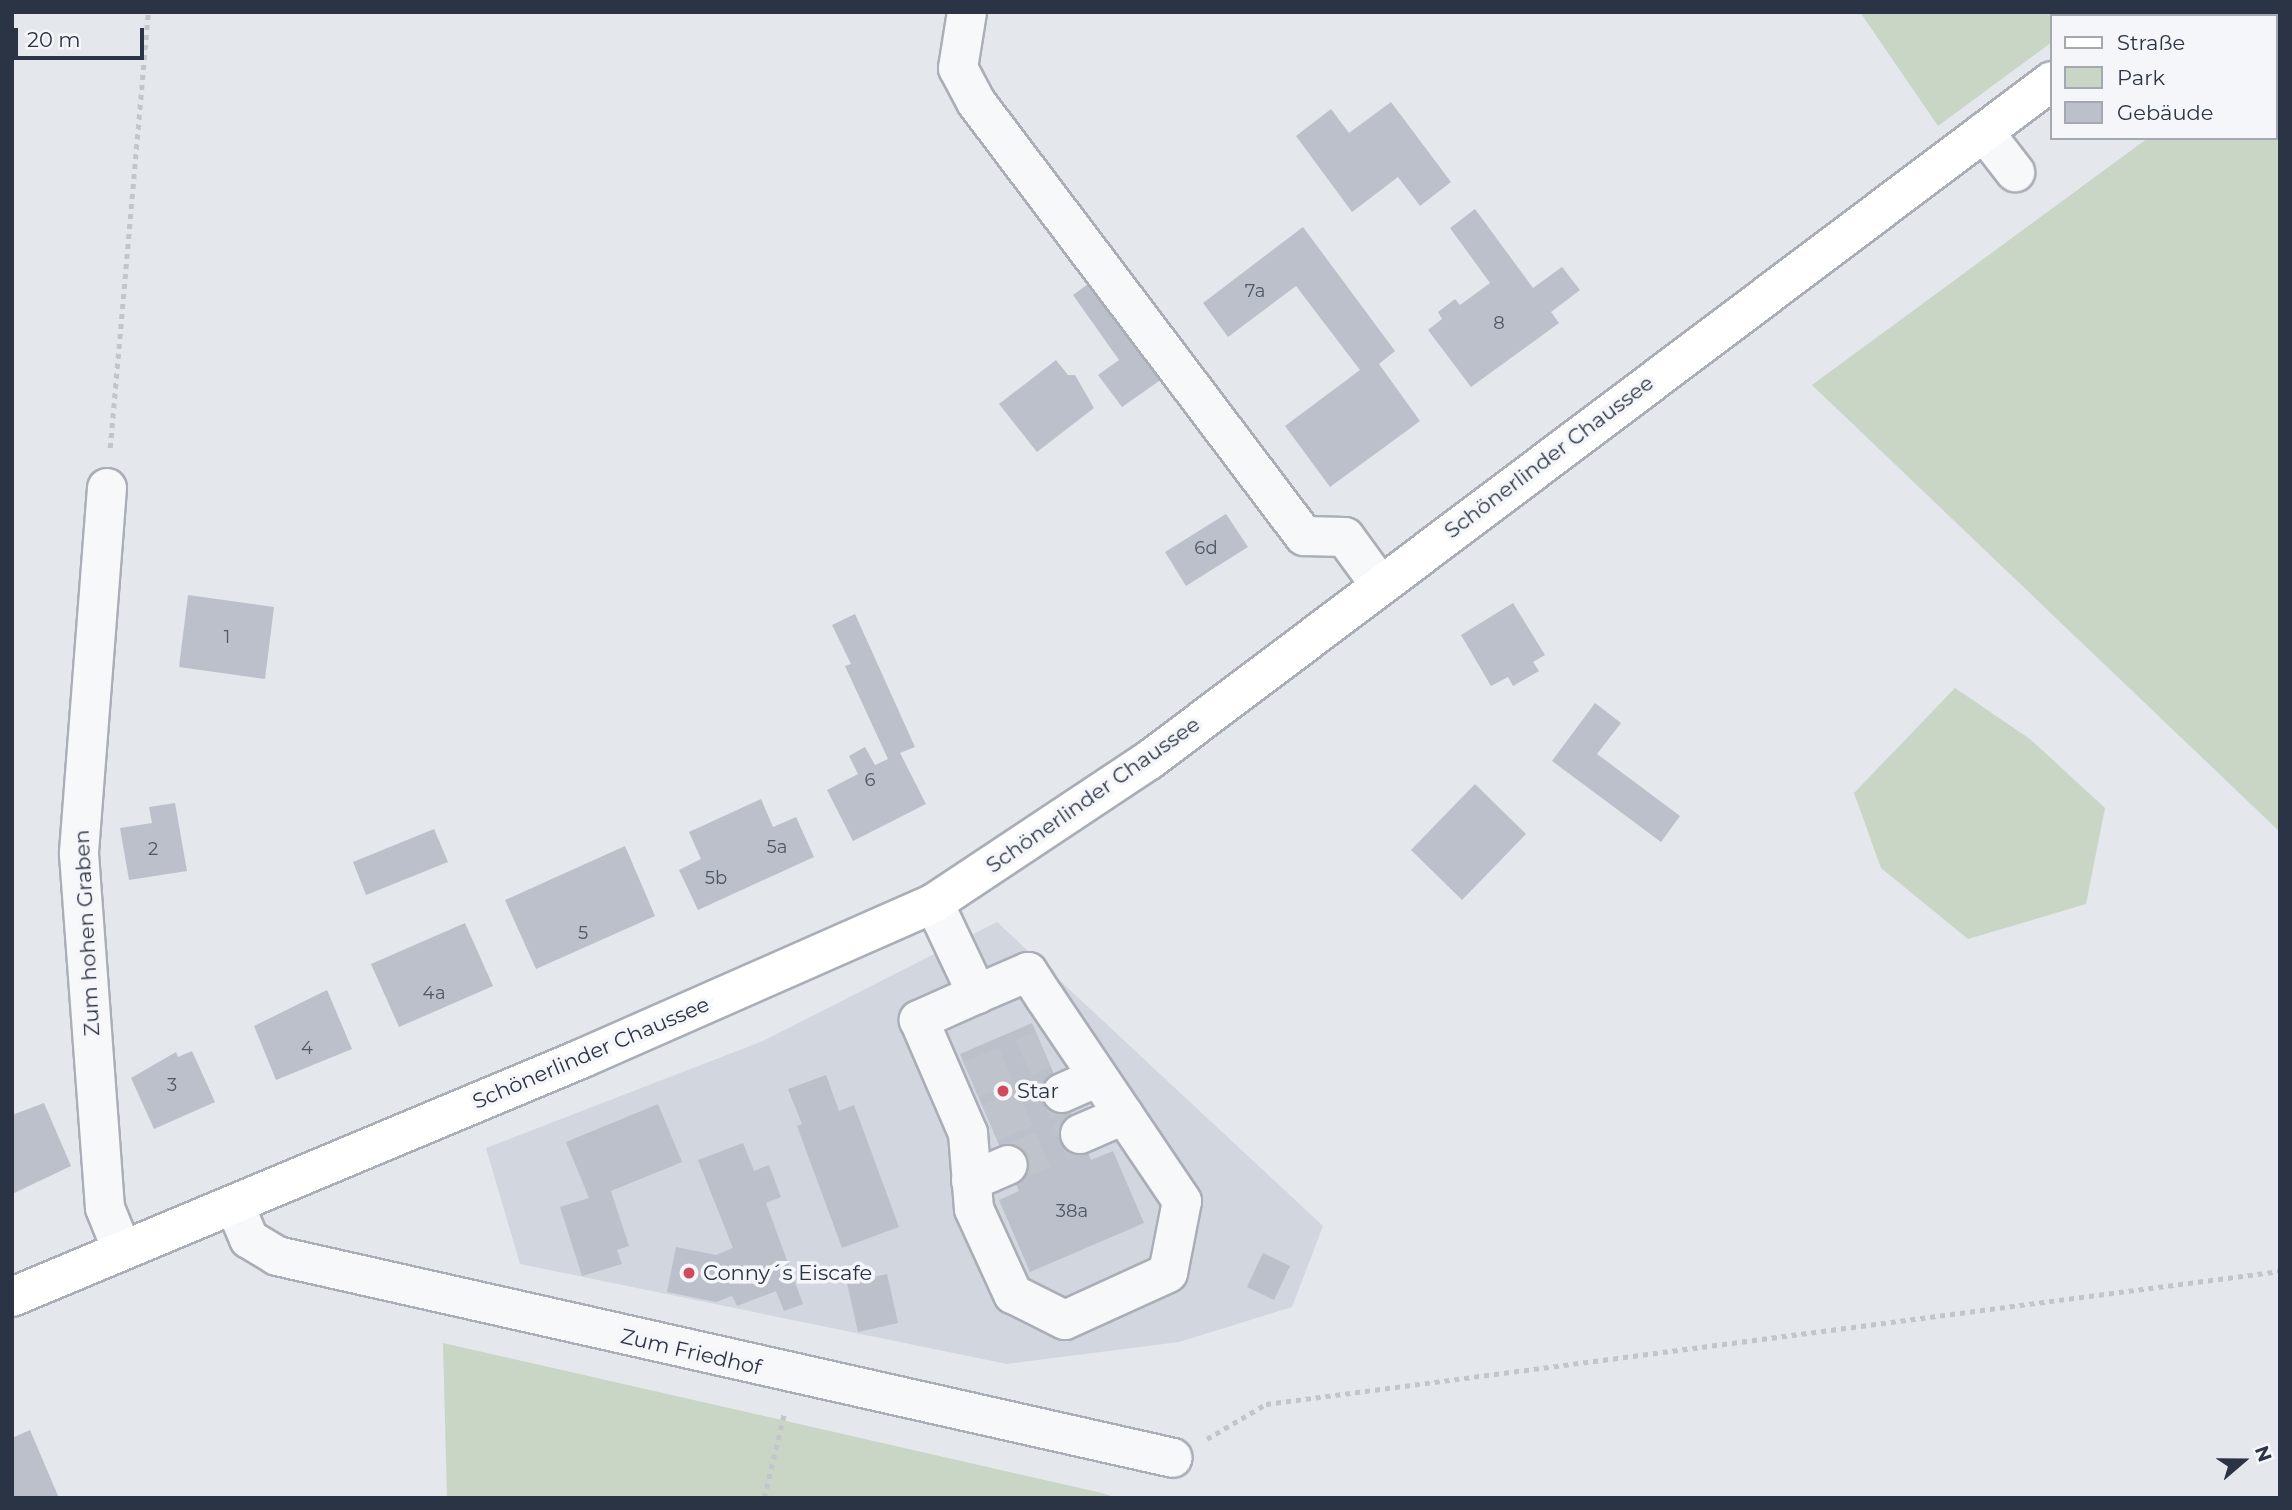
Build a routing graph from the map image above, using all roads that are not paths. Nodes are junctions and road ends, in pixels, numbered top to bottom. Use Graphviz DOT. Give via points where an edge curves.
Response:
graph roads {
  1 [pos="967,12"];
  2 [pos="2050,82"];
  3 [pos="1984,132"];
  4 [pos="2015,172"];
  5 [pos="107,488"];
  6 [pos="1380,585"];
  7 [pos="934,903"];
  8 [pos="977,994"];
  9 [pos="1098,1077"];
  10 [pos="1062,1093"];
  11 [pos="1124,1115"];
  12 [pos="1080,1134"];
  13 [pos="1008,1165"];
  14 [pos="971,1181"];
  15 [pos="235,1206"];
  16 [pos="122,1250"];
  17 [pos="12,1297"];
  18 [pos="1173,1458"];
  1 -- 6 [label="street" via="958,68 976,102 1304,536 1345,537"];
  2 -- 3 [label="main road, Schönerlinder Chaussee"];
  3 -- 4 [label="street"];
  3 -- 6 [label="main road, Schönerlinder Chaussee"];
  5 -- 16 [label="street, Zum hohen Graben" via="79,854 104,1208"];
  6 -- 7 [label="main road, Schönerlinder Chaussee" via="1148,761"];
  7 -- 8 [label="street"];
  7 -- 15 [label="main road, Schönerlinder Chaussee"];
  8 -- 9 [label="street" via="1028,972 1057,1043"];
  8 -- 14 [label="street" via="919,1020 960,1085 979,1128"];
  9 -- 10 [label="street"];
  9 -- 11 [label="street"];
  11 -- 12 [label="street"];
  11 -- 14 [label="street" via="1182,1201 1168,1273 1065,1320 1013,1294 974,1209"];
  13 -- 14 [label="street"];
  15 -- 16 [label="main road, Schönerlinder Chaussee"];
  15 -- 18 [label="street, Zum Friedhof" via="249,1240 277,1256"];
  16 -- 17 [label="main road, Schönerlinder Chaussee"];
}
